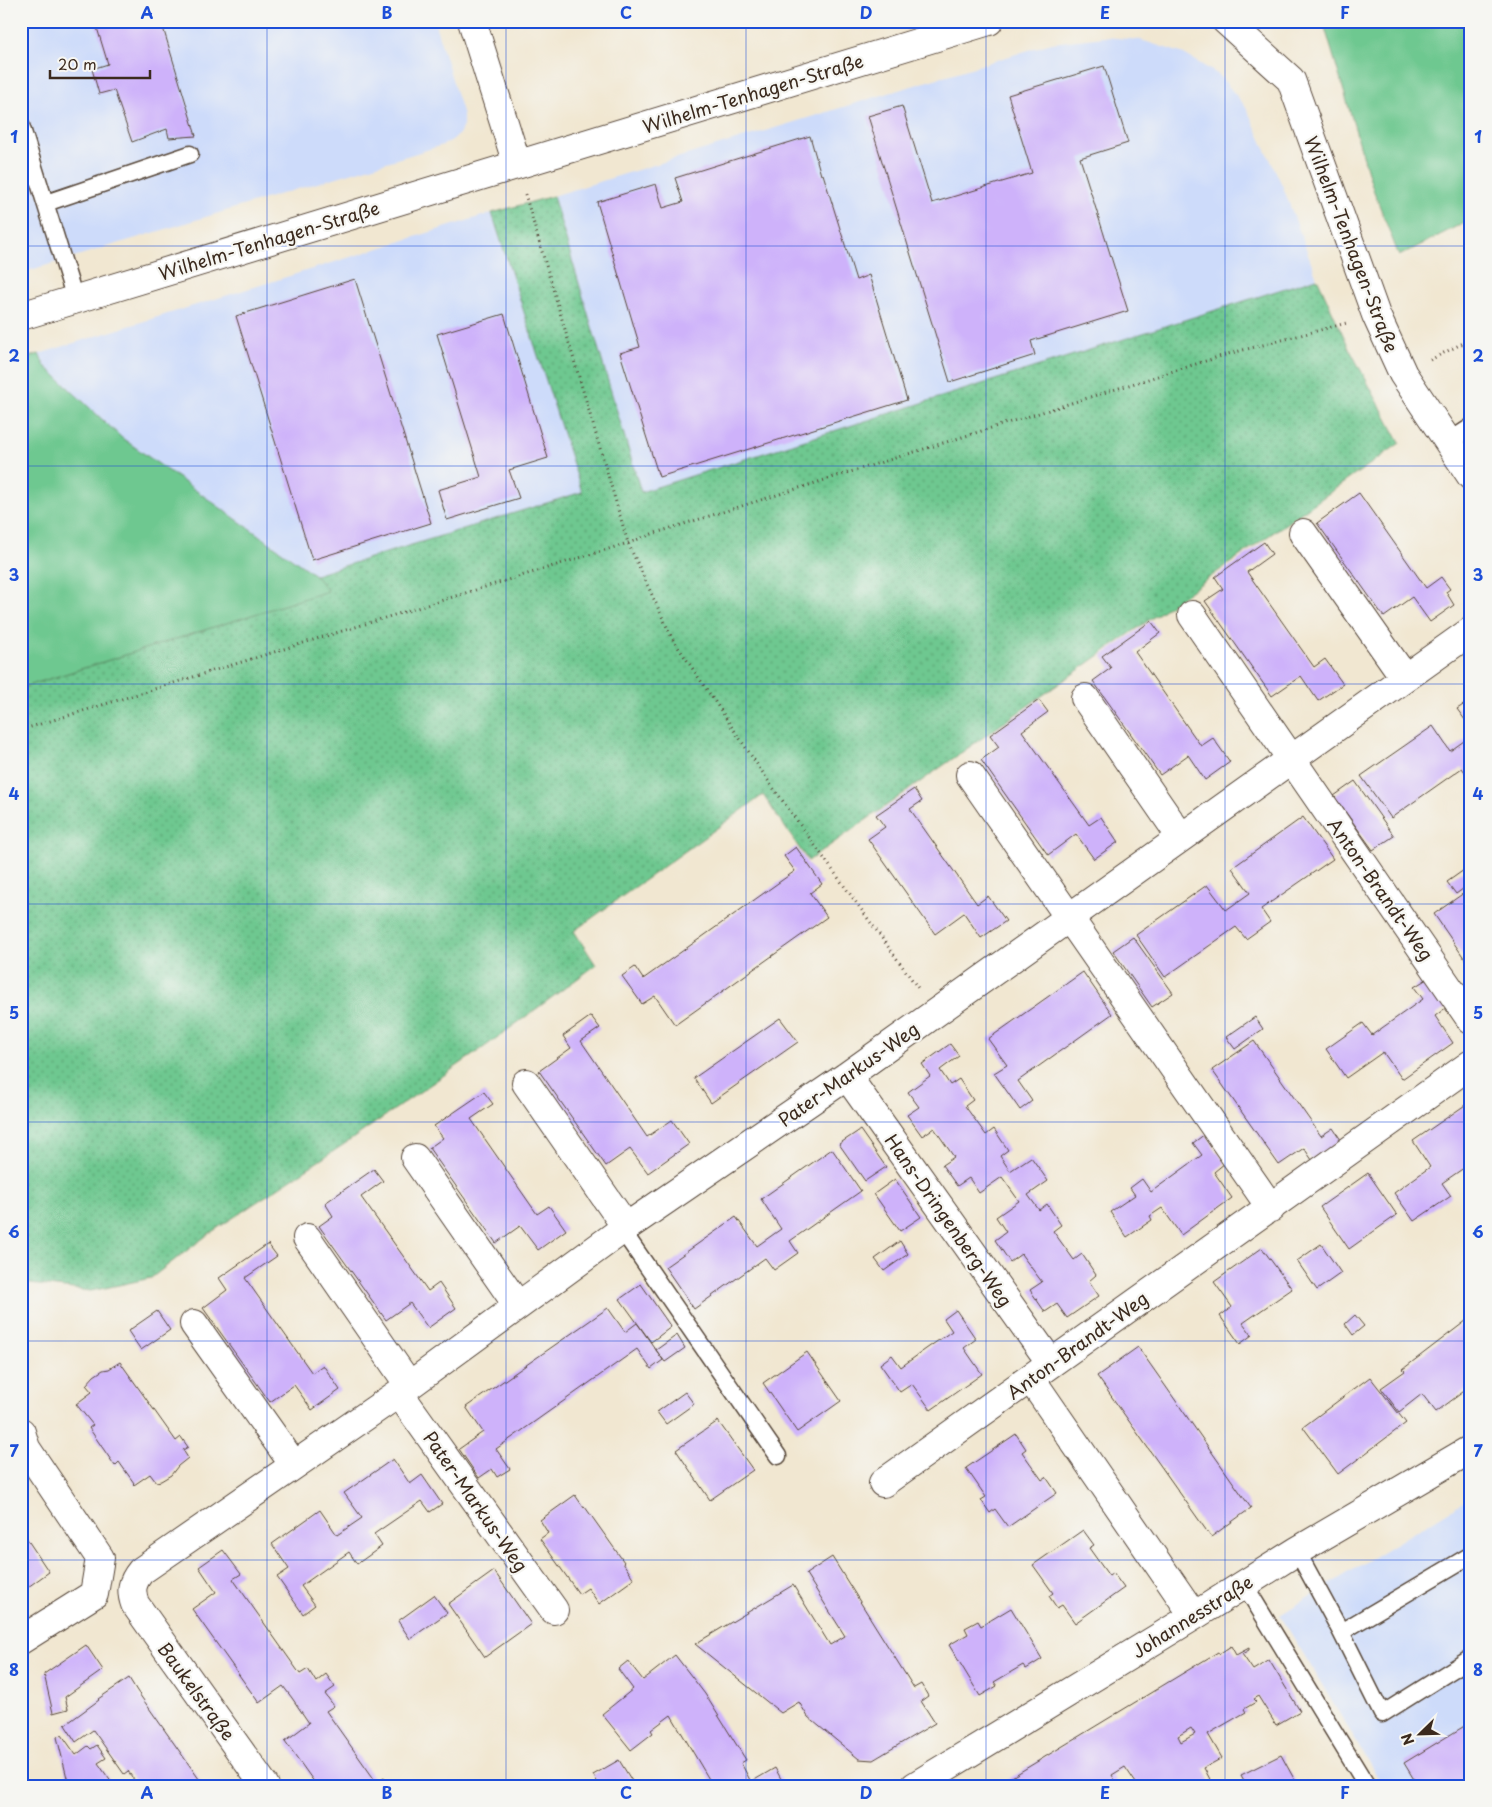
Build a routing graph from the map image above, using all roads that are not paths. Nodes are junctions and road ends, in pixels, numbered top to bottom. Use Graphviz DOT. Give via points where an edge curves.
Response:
graph roads {
  1 [pos="472,21"];
  2 [pos="988,21"];
  3 [pos="1226,21"];
  4 [pos="21,125"];
  5 [pos="190,154"];
  6 [pos="517,164"];
  7 [pos="46,203"];
  8 [pos="75,299"];
  9 [pos="21,316"];
  10 [pos="1471,427"];
  11 [pos="1448,442"];
  12 [pos="1471,476"];
  13 [pos="1303,533"];
  14 [pos="1192,615"];
  15 [pos="1471,631"];
  16 [pos="1405,678"];
  17 [pos="1084,698"];
  18 [pos="1291,759"];
  19 [pos="970,776"];
  20 [pos="1181,838"];
  21 [pos="1068,918"];
  22 [pos="1471,1020"];
  23 [pos="1471,1064"];
  24 [pos="847,1076"];
  25 [pos="526,1083"];
  26 [pos="415,1158"];
  27 [pos="1271,1208"];
  28 [pos="624,1229"];
  29 [pos="307,1238"];
  30 [pos="518,1306"];
  31 [pos="194,1324"];
  32 [pos="1041,1371"];
  33 [pos="404,1389"];
  34 [pos="21,1432"];
  35 [pos="1471,1449"];
  36 [pos="778,1456"];
  37 [pos="294,1465"];
  38 [pos="883,1483"];
  39 [pos="1296,1551"];
  40 [pos="1471,1555"];
  41 [pos="1244,1584"];
  42 [pos="131,1594"];
  43 [pos="554,1610"];
  44 [pos="1194,1616"];
  45 [pos="1341,1632"];
  46 [pos="21,1640"];
  47 [pos="1471,1658"];
  48 [pos="921,1784"];
  49 [pos="266,1786"];
  50 [pos="1367,1786"];
  1 -- 6 [label="street"];
  2 -- 6 [label="street, Wilhelm-Tenhagen-Straße"];
  3 -- 11 [label="street, Wilhelm-Tenhagen-Straße" via="1291,80 1376,315 1403,374"];
  4 -- 7 [label="lane"];
  5 -- 7 [label="lane"];
  6 -- 8 [label="street, Wilhelm-Tenhagen-Straße"];
  7 -- 8 [label="lane"];
  8 -- 9 [label="street, Wilhelm-Tenhagen-Straße"];
  10 -- 11 [label="lane"];
  11 -- 12 [label="street, Wilhelm-Tenhagen-Straße"];
  13 -- 16 [label="street"];
  14 -- 18 [label="street"];
  15 -- 16 [label="street, Pater-Markus-Weg"];
  16 -- 18 [label="street, Pater-Markus-Weg"];
  17 -- 20 [label="street"];
  18 -- 20 [label="street, Pater-Markus-Weg"];
  18 -- 22 [label="street, Anton-Brandt-Weg"];
  19 -- 21 [label="street"];
  20 -- 21 [label="street, Pater-Markus-Weg"];
  21 -- 24 [label="street, Pater-Markus-Weg"];
  21 -- 27 [label="street"];
  23 -- 27 [label="street, Anton-Brandt-Weg"];
  24 -- 28 [label="street, Pater-Markus-Weg"];
  24 -- 32 [label="street, Hans-Dringenberg-Weg"];
  25 -- 28 [label="street"];
  26 -- 30 [label="street"];
  27 -- 32 [label="street, Anton-Brandt-Weg"];
  28 -- 30 [label="street, Pater-Markus-Weg"];
  28 -- 36 [label="lane"];
  29 -- 33 [label="street, Pater-Markus-Weg"];
  30 -- 33 [label="street, Pater-Markus-Weg"];
  31 -- 37 [label="street"];
  32 -- 38 [label="street, Anton-Brandt-Weg"];
  32 -- 44 [label="street, Hans-Dringenberg-Weg"];
  33 -- 37 [label="street, Pater-Markus-Weg"];
  33 -- 43 [label="street, Pater-Markus-Weg"];
  34 -- 46 [label="street" via="26,1448 100,1558 94,1594"];
  35 -- 39 [label="street, Johannesstraße"];
  37 -- 42 [label="street, Pater-Markus-Weg" via="141,1571 134,1580"];
  39 -- 41 [label="street, Johannesstraße"];
  39 -- 45 [label="lane"];
  40 -- 45 [label="lane"];
  41 -- 44 [label="street, Johannesstraße"];
  41 -- 50 [label="lane"];
  42 -- 49 [label="street, Baukelstraße"];
  44 -- 48 [label="street, Johannesstraße"];
  45 -- 47 [label="lane" via="1382,1714"];
}
